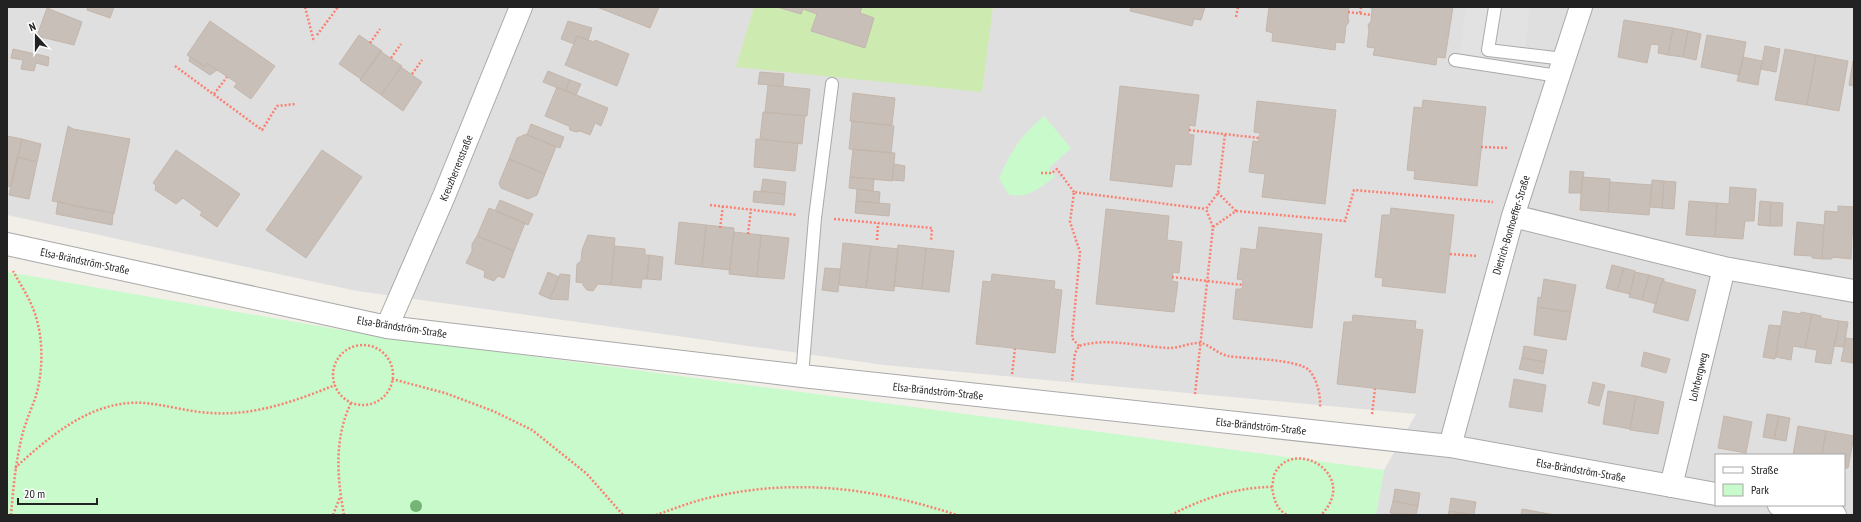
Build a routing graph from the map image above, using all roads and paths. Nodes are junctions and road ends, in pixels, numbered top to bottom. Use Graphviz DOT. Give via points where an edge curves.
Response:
graph roads {
  1 [pos="306,7"];
  2 [pos="338,7"];
  3 [pos="521,7"];
  4 [pos="1238,7"];
  5 [pos="1361,7"];
  6 [pos="1494,7"];
  7 [pos="1581,7"];
  8 [pos="1348,12"];
  9 [pos="1360,13"];
  10 [pos="1372,15"];
  11 [pos="1236,17"];
  12 [pos="380,29"];
  13 [pos="317,35"];
  14 [pos="314,42"];
  15 [pos="370,43"];
  16 [pos="401,44"];
  17 [pos="391,58"];
  18 [pos="422,60"];
  19 [pos="1455,60"];
  20 [pos="175,66"];
  21 [pos="1561,67"];
  22 [pos="412,74"];
  23 [pos="227,77"];
  24 [pos="832,84"];
  25 [pos="214,94"];
  26 [pos="296,104"];
  27 [pos="1189,130"];
  28 [pos="1225,134"];
  29 [pos="1259,138"];
  30 [pos="1041,173"];
  31 [pos="1074,192"];
  32 [pos="1218,193"];
  33 [pos="723,206"];
  34 [pos="751,209"];
  35 [pos="1206,209"];
  36 [pos="1515,210"];
  37 [pos="1236,211"];
  38 [pos="878,223"];
  39 [pos="1214,227"];
  40 [pos="720,228"];
  41 [pos="748,234"];
  42 [pos="877,240"];
  43 [pos="7,244"];
  44 [pos="11,267"];
  45 [pos="1724,268"];
  46 [pos="1172,277"];
  47 [pos="1207,281"];
  48 [pos="1243,285"];
  49 [pos="1854,291"];
  50 [pos="387,327"];
  51 [pos="1200,343"];
  52 [pos="1079,346"];
  53 [pos="802,376"];
  54 [pos="392,379"];
  55 [pos="335,384"];
  56 [pos="1196,385"];
  57 [pos="351,403"];
  58 [pos="1070,405"];
  59 [pos="1318,432"];
  60 [pos="1450,446"];
  61 [pos="16,468"];
  62 [pos="1672,486"];
  63 [pos="1272,487"];
  64 [pos="1715,494"];
  65 [pos="340,496"];
  66 [pos="1785,506"];
  67 [pos="12,515"];
  68 [pos="333,515"];
  69 [pos="344,515"];
  70 [pos="622,515"];
  71 [pos="656,515"];
  72 [pos="957,515"];
  73 [pos="1171,515"];
  74 [pos="1287,515"];
  75 [pos="1321,515"];
  76 [pos="1835,515"];
  1 -- 14 [label="path"];
  2 -- 13 [label="path"];
  3 -- 50 [label="street, Kreuzherrenstraße"];
  4 -- 11 [label="path"];
  5 -- 9 [label="path"];
  6 -- 21 [label="lane" via="1488,50"];
  7 -- 21 [label="street, Dietrich-Bonhoeffer-Straße"];
  8 -- 9 [label="path"];
  9 -- 10 [label="path"];
  12 -- 15 [label="path"];
  16 -- 17 [label="path"];
  18 -- 22 [label="path"];
  19 -- 21 [label="lane"];
  20 -- 25 [label="path"];
  21 -- 36 [label="street, Dietrich-Bonhoeffer-Straße"];
  23 -- 25 [label="path"];
  24 -- 53 [label="lane" via="815,218"];
  25 -- 26 [label="path" via="262,130 277,106"];
  27 -- 28 [label="path"];
  28 -- 29 [label="path"];
  28 -- 32 [label="path"];
  30 -- 31 [label="path" via="1052,173 1057,169"];
  31 -- 35 [label="path"];
  31 -- 52 [label="path" via="1070,222 1080,252 1072,338"];
  32 -- 35 [label="path"];
  32 -- 37 [label="path"];
  33 -- 40 [label="path"];
  34 -- 41 [label="path"];
  35 -- 39 [label="path"];
  36 -- 37 [label="path" via="1354,190 1345,221"];
  36 -- 45 [label="street"];
  36 -- 60 [label="street, Dietrich-Bonhoeffer-Straße"];
  37 -- 39 [label="path"];
  38 -- 42 [label="path"];
  39 -- 47 [label="path"];
  43 -- 50 [label="street, Elsa-Brändström-Straße"];
  44 -- 61 [label="path" via="32,306 40,344 35,398 27,418"];
  45 -- 49 [label="street"];
  45 -- 62 [label="street, Lohrbergweg"];
  46 -- 47 [label="path"];
  47 -- 48 [label="path"];
  47 -- 51 [label="path"];
  50 -- 53 [label="street, Elsa-Brändström-Straße"];
  51 -- 52 [label="path" via="1172,348 1103,342"];
  51 -- 56 [label="path"];
  51 -- 59 [label="path" via="1226,356 1296,364 1308,370 1320,397"];
  52 -- 58 [label="path"];
  53 -- 58 [label="street, Elsa-Brändström-Straße"];
  54 -- 55 [label="path" via="392,369 380,350 359,345 343,352 334,364"];
  54 -- 57 [label="path" via="389,389 376,402"];
  54 -- 70 [label="path" via="445,393 493,411 532,430 587,474"];
  55 -- 57 [label="path" via="337,390"];
  55 -- 61 [label="path" via="257,411 211,413 145,403 112,407 95,412 66,427"];
  57 -- 65 [label="path" via="338,445"];
  58 -- 59 [label="street, Elsa-Brändström-Straße"];
  59 -- 60 [label="street, Elsa-Brändström-Straße"];
  60 -- 62 [label="street, Elsa-Brändström-Straße"];
  61 -- 67 [label="path"];
  62 -- 64 [label="street, Elsa-Brändström-Straße"];
  63 -- 73 [label="path" via="1254,487 1230,492"];
  63 -- 74 [label="path" via="1281,512"];
  63 -- 75 [label="path" via="1275,474 1288,461 1296,458 1311,460 1328,472 1334,487 1333,500"];
  65 -- 68 [label="path"];
  65 -- 69 [label="path"];
  66 -- 76 [label="street"];
  71 -- 72 [label="path" via="715,496 765,488 794,487 836,488 892,496"];
}
